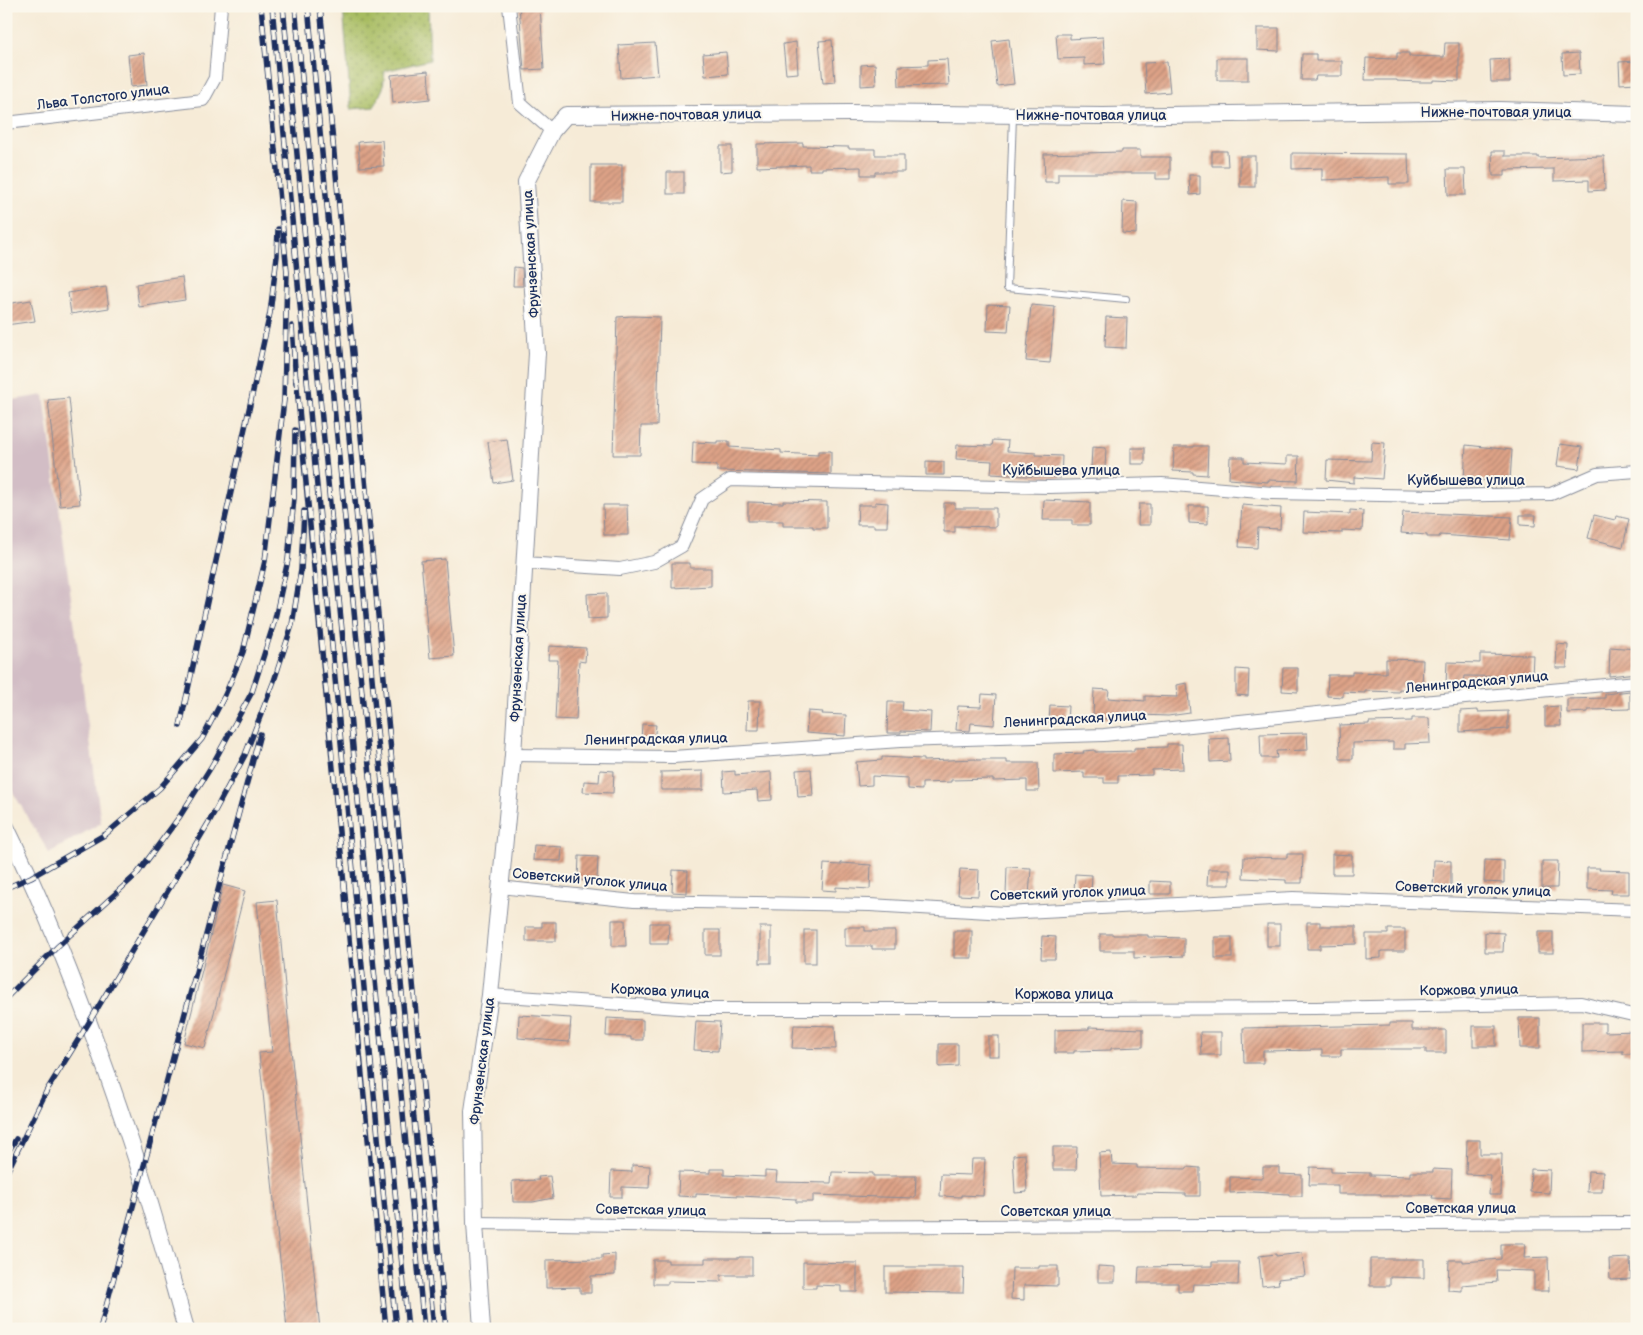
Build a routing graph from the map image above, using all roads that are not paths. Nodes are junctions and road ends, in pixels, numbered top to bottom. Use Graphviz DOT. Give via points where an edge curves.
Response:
graph roads {
  1 [pos="221,6"];
  2 [pos="509,6"];
  3 [pos="1637,114"];
  4 [pos="1013,115"];
  5 [pos="6,123"];
  6 [pos="552,131"];
  7 [pos="1126,299"];
  8 [pos="1637,471"];
  9 [pos="524,563"];
  10 [pos="1637,682"];
  11 [pos="513,755"];
  12 [pos="6,827"];
  13 [pos="500,887"];
  14 [pos="1637,910"];
  15 [pos="490,995"];
  16 [pos="1637,1016"];
  17 [pos="475,1223"];
  18 [pos="1637,1223"];
  19 [pos="186,1329"];
  20 [pos="482,1329"];
  1 -- 5 [label="street, Льва Толстого улица" via="215,78 203,100"];
  2 -- 6 [label="street" via="520,103"];
  3 -- 4 [label="street, Нижне-почтовая улица" via="1499,110"];
  4 -- 6 [label="street, Нижне-почтовая улица" via="566,115"];
  4 -- 7 [label="lane" via="1007,288"];
  6 -- 9 [label="street, Фрунзенская улица" via="526,182 537,353"];
  8 -- 9 [label="street, Куйбышева улица" via="1597,474 1551,494 1435,496 1272,493 1162,484 1049,486 730,480 702,499 682,546 654,562 620,570"];
  9 -- 11 [label="street, Фрунзенская улица"];
  10 -- 11 [label="street, Ленинградская улица" via="1104,735 900,741 673,757"];
  11 -- 13 [label="street, Фрунзенская улица"];
  12 -- 19 [label="street" via="30,876 130,1141"];
  13 -- 14 [label="street, Советский уголок улица" via="634,901 870,904 1005,913 1292,898"];
  13 -- 15 [label="street, Фрунзенская улица"];
  15 -- 16 [label="street, Коржова улица" via="694,1009 1169,1009 1581,1003"];
  15 -- 17 [label="street, Фрунзенская улица" via="473,1111"];
  17 -- 18 [label="street, Советская улица" via="774,1227"];
  17 -- 20 [label="street, Фрунзенская улица"];
}
